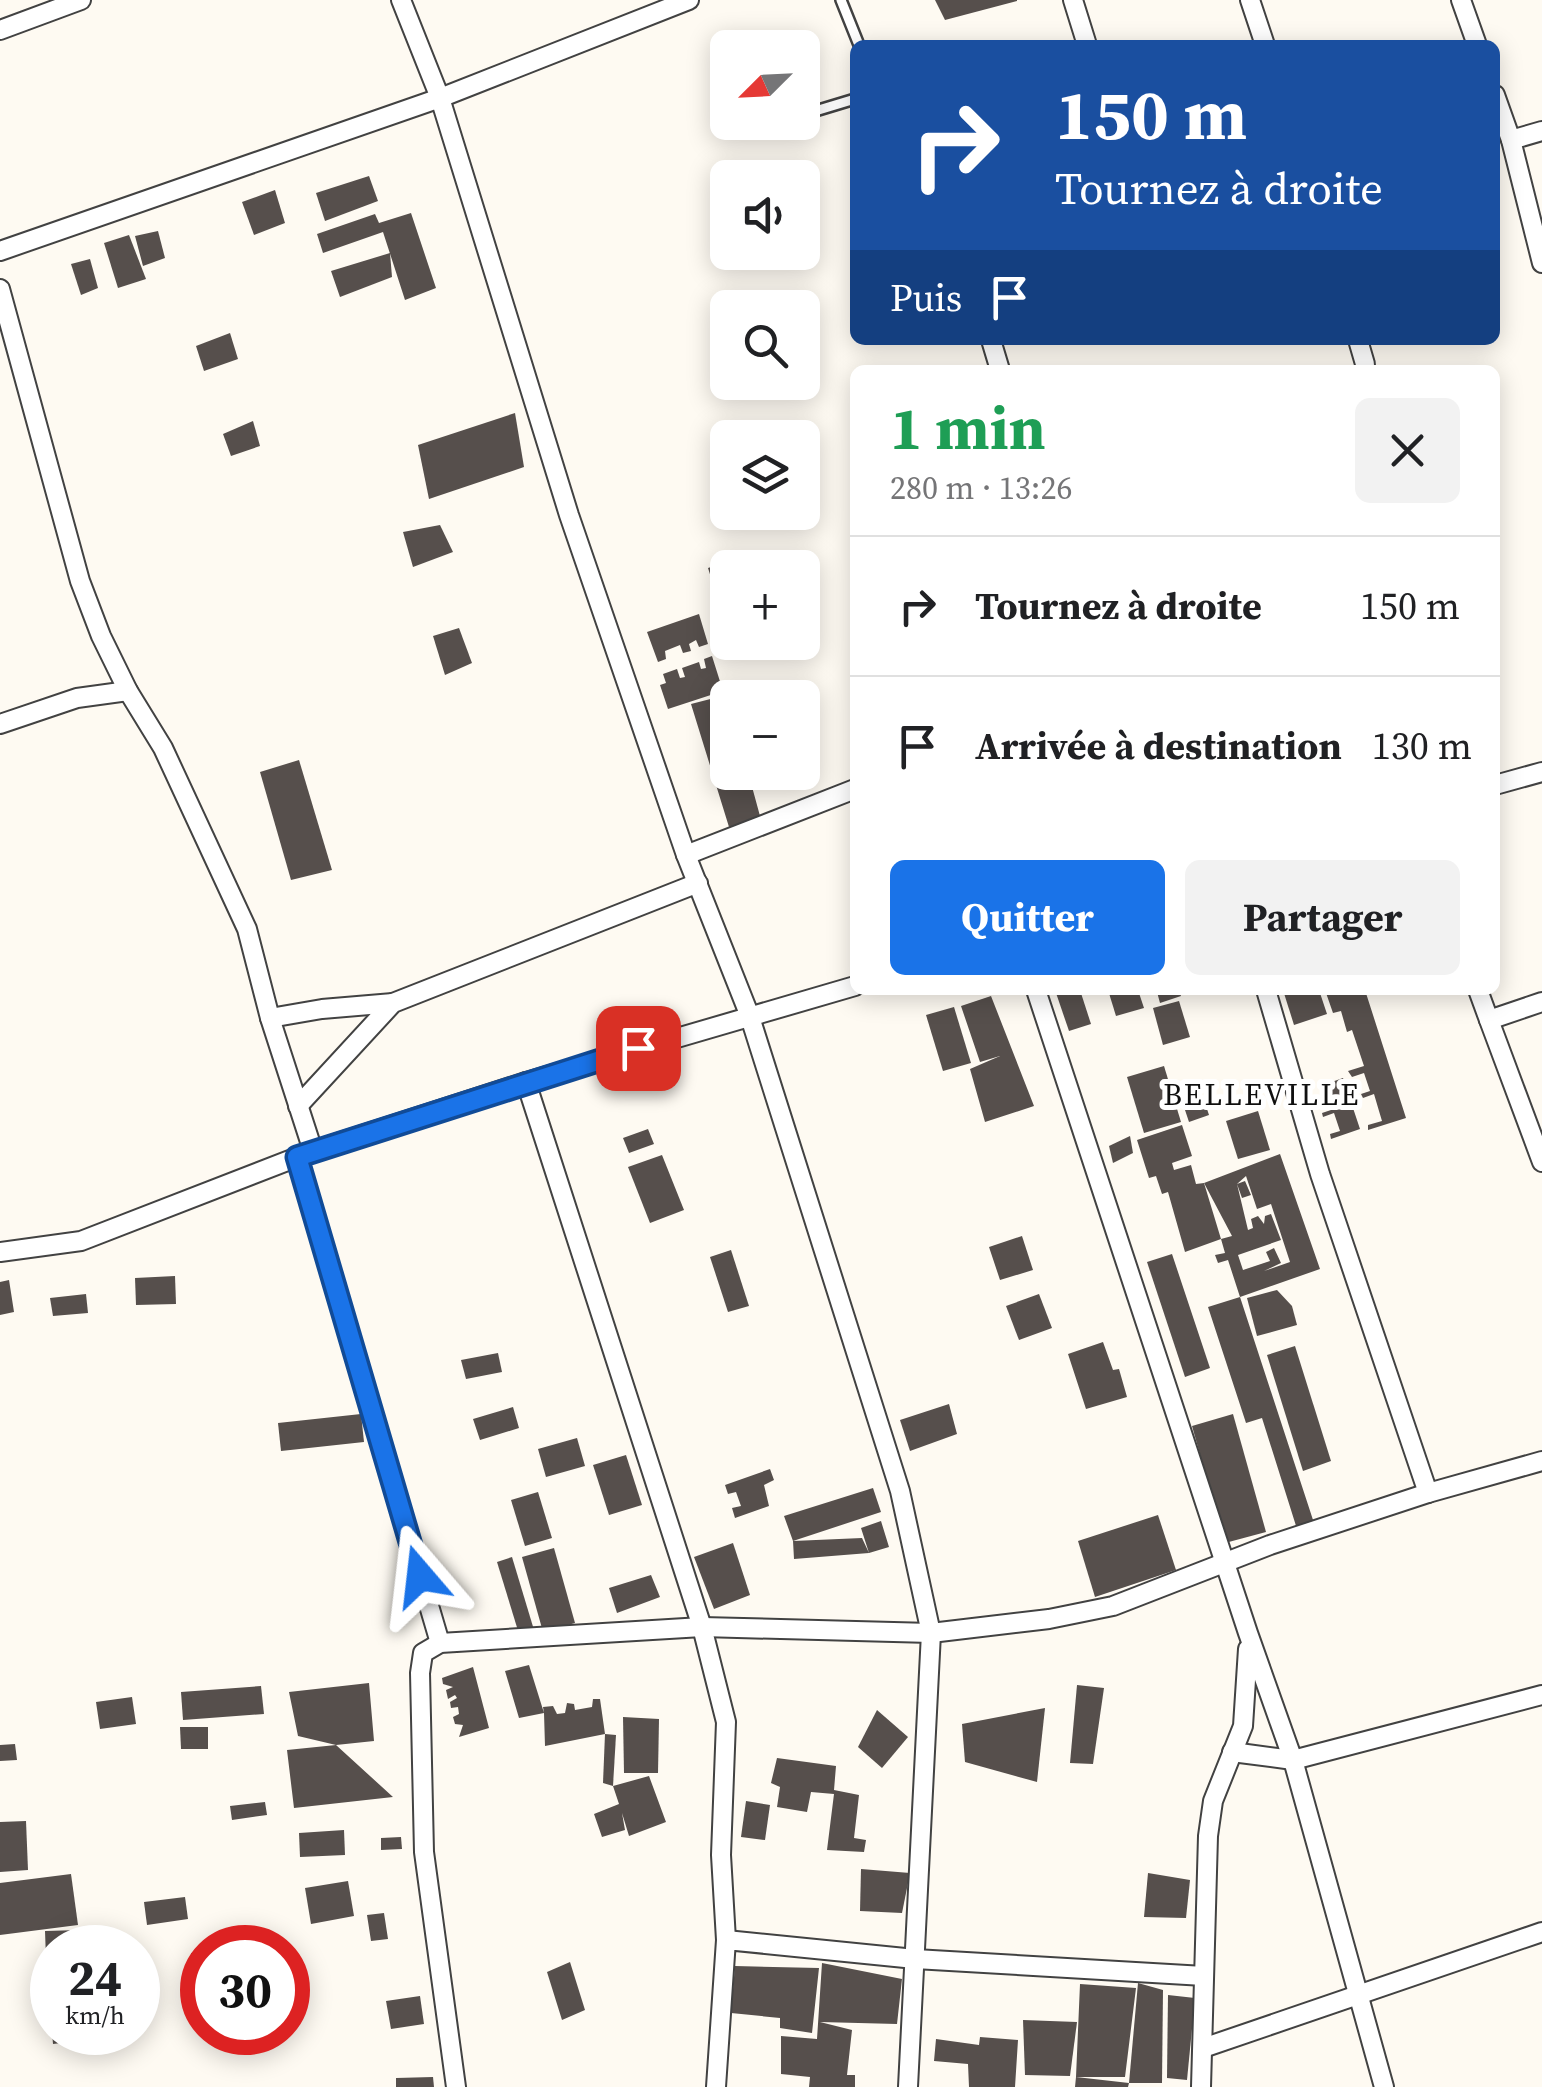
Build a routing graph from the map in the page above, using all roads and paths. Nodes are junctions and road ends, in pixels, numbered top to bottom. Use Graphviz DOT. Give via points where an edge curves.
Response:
graph roads {
  1 [pos="81,0"];
  2 [pos="402,0"];
  3 [pos="841,0"];
  4 [pos="1073,0"];
  5 [pos="1250,0"];
  6 [pos="1461,0"];
  7 [pos="679,2"];
  8 [pos="0,30"];
  9 [pos="857,40"];
  10 [pos="1086,40"];
  11 [pos="1263,40"];
  12 [pos="1475,40"];
  13 [pos="440,98"];
  14 [pos="850,101"];
  15 [pos="1500,109"];
  16 [pos="820,110"];
  17 [pos="1542,131"];
  18 [pos="1511,140"];
  19 [pos="0,251"];
  20 [pos="1542,263"];
  21 [pos="0,289"];
  22 [pos="1359,345"];
  23 [pos="1364,364"];
  24 [pos="128,691"];
  25 [pos="0,724"];
  26 [pos="1542,772"];
  27 [pos="1500,784"];
  28 [pos="850,791"];
  29 [pos="686,855"];
  30 [pos="698,883"];
  31 [pos="850,987"];
  32 [pos="1038,995"];
  33 [pos="1267,995"];
  34 [pos="1480,995"];
  35 [pos="1542,1002"];
  36 [pos="393,1003"];
  37 [pos="749,1014"];
  38 [pos="270,1018"];
  39 [pos="1489,1020"];
  40 [pos="526,1082"];
  41 [pos="298,1106"];
  42 [pos="305,1154"];
  43 [pos="1542,1162"];
  44 [pos="0,1252"];
  45 [pos="1542,1460"];
  46 [pos="1428,1493"];
  47 [pos="1225,1563"];
  48 [pos="702,1627"];
  49 [pos="930,1633"];
  50 [pos="1248,1633"];
  51 [pos="440,1644"];
  52 [pos="1542,1695"];
  53 [pos="1232,1752"];
  54 [pos="1293,1760"];
  55 [pos="1542,1932"];
  56 [pos="726,1940"];
  57 [pos="915,1958"];
  58 [pos="1204,1976"];
  59 [pos="1357,1997"];
  60 [pos="1203,2048"];
  61 [pos="456,2087"];
  62 [pos="716,2087"];
  63 [pos="908,2087"];
  64 [pos="1201,2087"];
  65 [pos="1384,2087"];
  1 -- 8 [label="street"];
  2 -- 13 [label="street"];
  3 -- 9 [label="lane"];
  4 -- 10 [label="street"];
  5 -- 11 [label="street"];
  6 -- 12 [label="street"];
  7 -- 13 [label="street"];
  13 -- 19 [label="street"];
  13 -- 29 [label="street" via="569,514"];
  14 -- 16 [label="lane"];
  15 -- 18 [label="street"];
  17 -- 18 [label="street"];
  18 -- 20 [label="street"];
  21 -- 24 [label="street" via="80,581"];
  22 -- 23 [label="street"];
  24 -- 25 [label="street" via="77,698"];
  24 -- 38 [label="street" via="164,748 247,929"];
  26 -- 27 [label="street"];
  28 -- 29 [label="street"];
  29 -- 30 [label="street"];
  30 -- 36 [label="street"];
  30 -- 37 [label="street"];
  31 -- 37 [label="street"];
  32 -- 47 [label="street"];
  33 -- 46 [label="street"];
  34 -- 39 [label="street"];
  35 -- 39 [label="street"];
  36 -- 38 [label="street"];
  36 -- 41 [label="street"];
  37 -- 40 [label="street"];
  37 -- 49 [label="street" via="900,1491"];
  38 -- 41 [label="street"];
  39 -- 43 [label="street"];
  40 -- 42 [label="street"];
  40 -- 48 [label="street"];
  41 -- 42 [label="street"];
  42 -- 44 [label="street" via="81,1241"];
  42 -- 51 [label="street"];
  45 -- 46 [label="street"];
  46 -- 47 [label="street"];
  47 -- 49 [label="street" via="1113,1606"];
  47 -- 50 [label="street"];
  48 -- 49 [label="street"];
  48 -- 51 [label="street"];
  48 -- 56 [label="street" via="726,1722 720,1855"];
  49 -- 57 [label="street"];
  50 -- 53 [label="street" via="1243,1726"];
  50 -- 54 [label="street"];
  51 -- 61 [label="street" via="424,1653 420,1674 424,1852"];
  52 -- 54 [label="street"];
  53 -- 54 [label="street"];
  53 -- 58 [label="street" via="1208,1836"];
  54 -- 59 [label="street"];
  55 -- 59 [label="street"];
  56 -- 57 [label="street"];
  56 -- 62 [label="street"];
  57 -- 58 [label="street"];
  57 -- 63 [label="street"];
  58 -- 60 [label="street"];
  59 -- 60 [label="street"];
  59 -- 65 [label="street"];
  60 -- 64 [label="street"];
}
